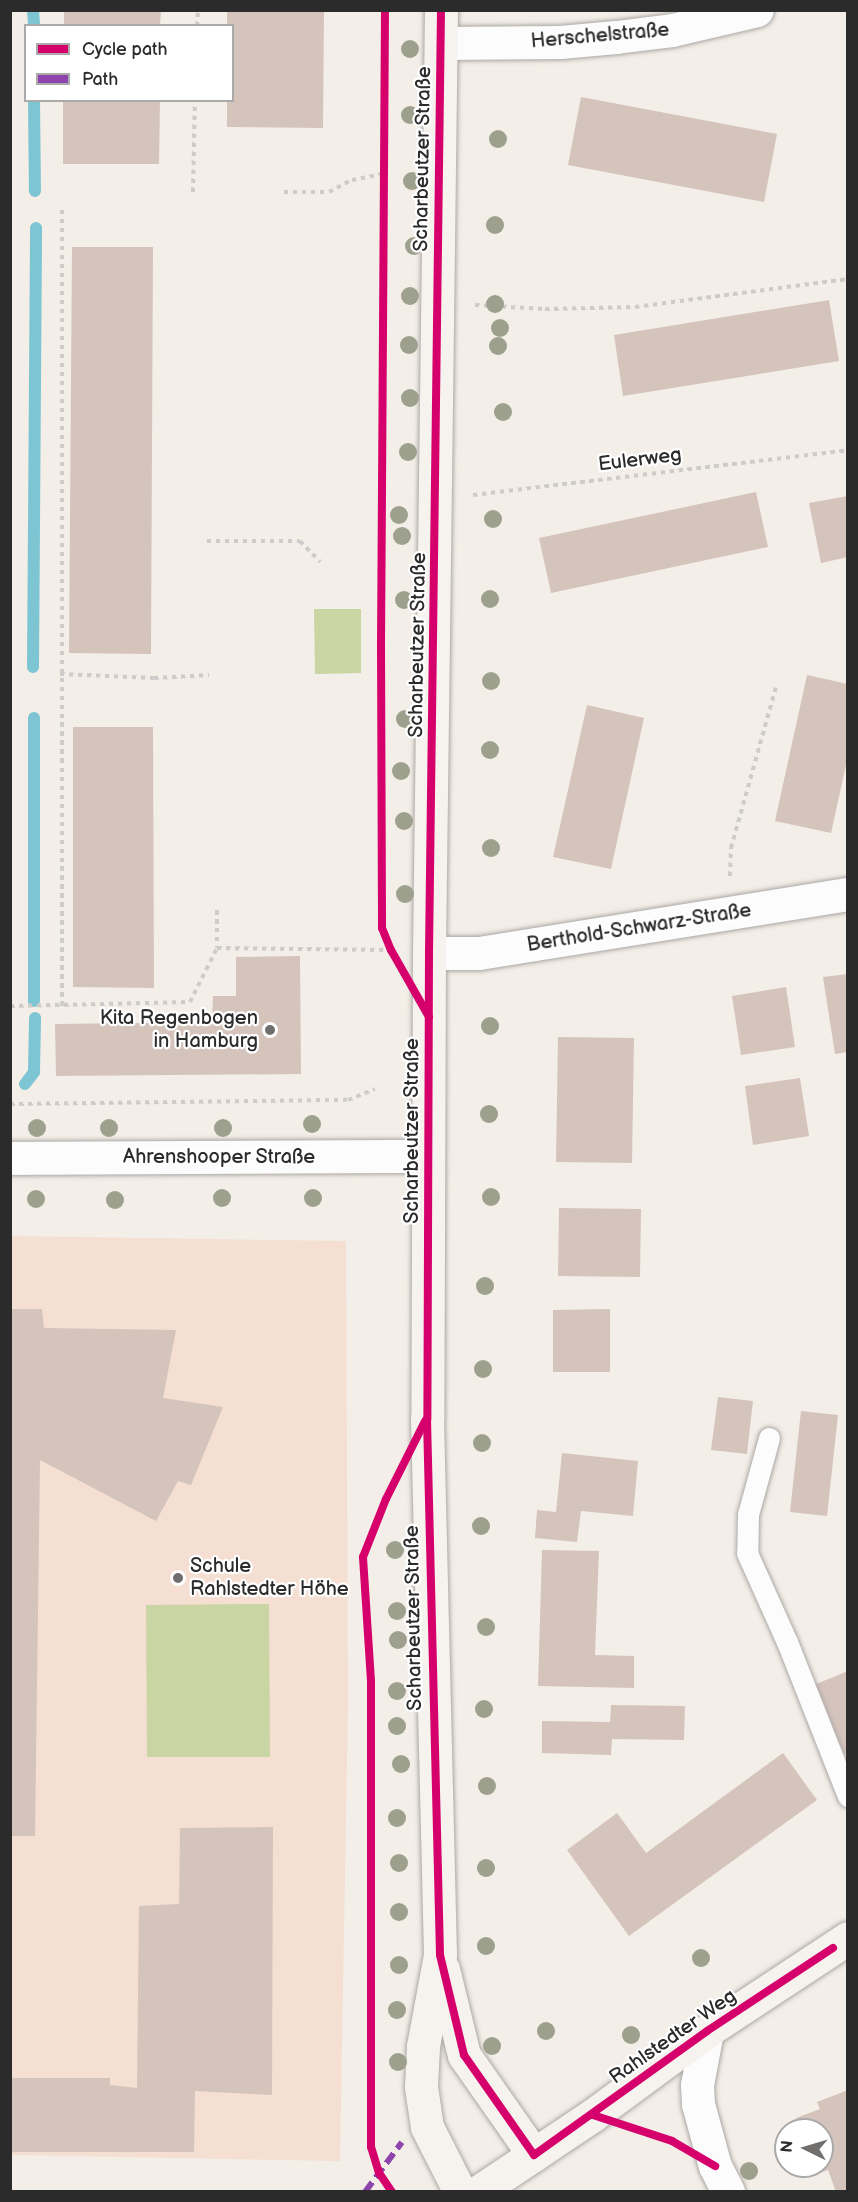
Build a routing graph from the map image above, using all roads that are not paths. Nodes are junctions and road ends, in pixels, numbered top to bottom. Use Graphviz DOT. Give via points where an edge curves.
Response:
graph roads {
  1 [pos="441,10"];
  2 [pos="757,10"];
  3 [pos="441,43"];
  4 [pos="848,894"];
  5 [pos="429,953"];
  6 [pos="428,1156"];
  7 [pos="10,1158"];
  8 [pos="769,1438"];
  9 [pos="848,1796"];
  10 [pos="848,1938"];
  11 [pos="440,1955"];
  12 [pos="707,2031"];
  13 [pos="534,2155"];
  14 [pos="722,2179"];
  15 [pos="460,2192"];
  16 [pos="478,2192"];
  1 -- 3 [label="main road, Scharbeutzer Straße"];
  2 -- 3 [label="street, Herschelstraße" via="672,30 616,37 561,42"];
  3 -- 5 [label="main road, Scharbeutzer Straße"];
  4 -- 5 [label="street, Berthold-Schwarz-Straße" via="479,953"];
  5 -- 6 [label="main road, Scharbeutzer Straße"];
  6 -- 7 [label="street, Ahrenshooper Straße"];
  6 -- 11 [label="main road, Scharbeutzer Straße" via="427,1431"];
  8 -- 9 [label="lane" via="748,1514 747,1553"];
  10 -- 12 [label="main road, Rahlstedter Weg"];
  11 -- 13 [label="main road, Scharbeutzer Straße" via="464,2055"];
  11 -- 15 [label="main road, Scharbeutzer Straße" via="423,2046 421,2087 427,2127"];
  12 -- 13 [label="main road, Rahlstedter Weg"];
  12 -- 14 [label="street" via="697,2085 701,2121"];
  13 -- 16 [label="main road, Rahlstedter Weg"];
}
